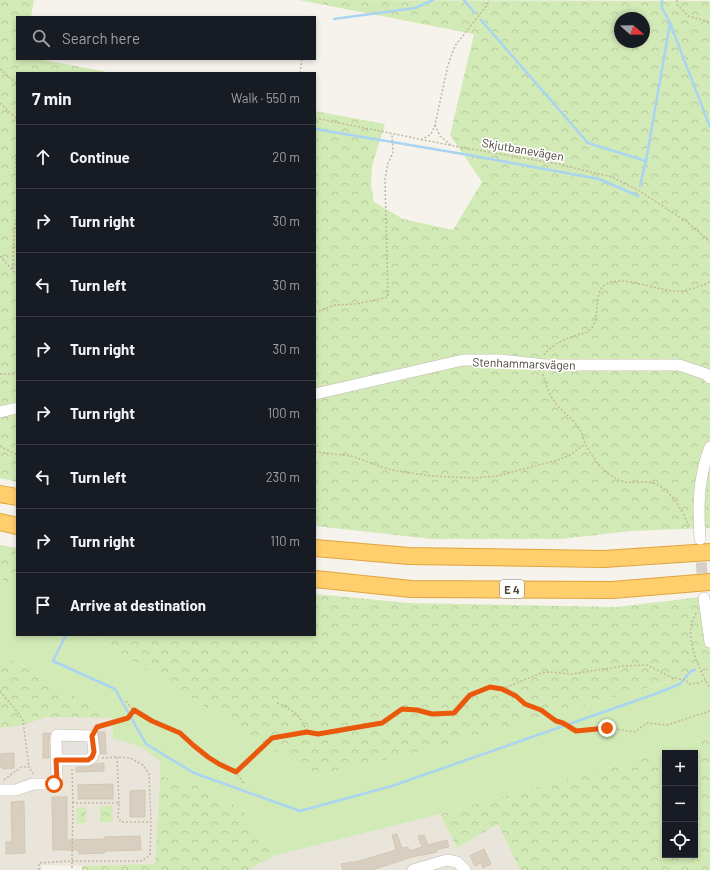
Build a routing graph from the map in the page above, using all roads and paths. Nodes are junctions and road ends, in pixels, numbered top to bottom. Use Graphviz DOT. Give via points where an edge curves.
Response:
graph roads {
  1 [pos="489,0"];
  2 [pos="677,0"];
  3 [pos="710,22"];
  4 [pos="302,60"];
  5 [pos="0,69"];
  6 [pos="300,72"];
  7 [pos="16,83"];
  8 [pos="0,103"];
  9 [pos="16,117"];
  10 [pos="316,118"];
  11 [pos="435,125"];
  12 [pos="392,134"];
  13 [pos="421,140"];
  14 [pos="452,146"];
  15 [pos="16,219"];
  16 [pos="710,242"];
  17 [pos="0,256"];
  18 [pos="13,269"];
  19 [pos="16,274"];
  20 [pos="710,282"];
  21 [pos="316,312"];
  22 [pos="545,365"];
  23 [pos="0,374"];
  24 [pos="16,374"];
  25 [pos="710,378"];
  26 [pos="316,394"];
  27 [pos="16,408"];
  28 [pos="0,412"];
  29 [pos="585,444"];
  30 [pos="0,446"];
  31 [pos="710,447"];
  32 [pos="316,452"];
  33 [pos="16,454"];
  34 [pos="0,494"];
  35 [pos="16,498"];
  36 [pos="0,522"];
  37 [pos="16,526"];
  38 [pos="689,526"];
  39 [pos="700,540"];
  40 [pos="316,548"];
  41 [pos="710,552"];
  42 [pos="316,579"];
  43 [pos="710,582"];
  44 [pos="704,598"];
  45 [pos="697,612"];
  46 [pos="710,642"];
  47 [pos="705,680"];
  48 [pos="710,688"];
  49 [pos="502,689"];
  50 [pos="0,691"];
  51 [pos="126,701"];
  52 [pos="277,703"];
  53 [pos="134,710"];
  54 [pos="710,711"];
  55 [pos="307,732"];
  56 [pos="92,736"];
  57 [pos="92,757"];
  58 [pos="117,757"];
  59 [pos="56,760"];
  60 [pos="72,760"];
  61 [pos="29,767"];
  62 [pos="236,772"];
  63 [pos="0,781"];
  64 [pos="33,784"];
  65 [pos="244,784"];
  66 [pos="0,790"];
  67 [pos="73,803"];
  68 [pos="118,803"];
  69 [pos="151,822"];
  70 [pos="72,861"];
  71 [pos="39,870"];
  72 [pos="72,870"];
  73 [pos="414,870"];
  74 [pos="464,870"];
  1 -- 11 [label="path" via="455,46 448,65"];
  2 -- 3 [label="path" via="677,4 688,16"];
  4 -- 6 [label="path"];
  5 -- 7 [label="path"];
  8 -- 9 [label="path"];
  10 -- 12 [label="path, Skjutbanevägen"];
  11 -- 13 [label="path" via="431,134"];
  11 -- 14 [label="path" via="440,136"];
  12 -- 13 [label="path, Skjutbanevägen"];
  12 -- 21 [label="path" via="393,153 384,180 388,297 356,304 335,305"];
  13 -- 14 [label="path, Skjutbanevägen"];
  14 -- 16 [label="path, Skjutbanevägen" via="558,164 612,177 638,190 687,222"];
  15 -- 18 [label="path"];
  17 -- 18 [label="path"];
  18 -- 19 [label="path"];
  20 -- 22 [label="path" via="680,291 617,281 606,284 600,292 594,324 588,331 551,346 543,356"];
  22 -- 25 [label="street, Stenhammarsvägen" via="679,365 706,374"];
  22 -- 26 [label="street, Stenhammarsvägen" via="502,360 463,360"];
  22 -- 29 [label="path" via="543,375 548,392 579,428"];
  23 -- 24 [label="path"];
  27 -- 28 [label="street"];
  29 -- 32 [label="path" via="558,460 497,476 474,478 390,470 350,456"];
  29 -- 38 [label="path" via="596,461 618,480 630,483 656,483 664,489 676,503"];
  30 -- 33 [label="path"];
  31 -- 39 [label="street" via="699,490"];
  34 -- 35 [label="highway"];
  36 -- 37 [label="highway"];
  40 -- 41 [label="highway" via="409,556 604,559"];
  42 -- 43 [label="highway, E 4" via="411,589 612,590"];
  44 -- 46 [label="street"];
  45 -- 47 [label="path" via="692,622 690,637"];
  47 -- 48 [label="path"];
  47 -- 49 [label="path" via="688,684 686,680 673,678 647,665 623,666 572,674 541,673"];
  49 -- 54 [label="path" via="576,731 607,728 635,732 647,724 667,725"];
  49 -- 55 [label="path" via="490,687 470,695 454,713 432,714 402,709 382,723 318,734"];
  50 -- 61 [label="path" via="23,721"];
  51 -- 53 [label="path"];
  52 -- 55 [label="path" via="291,709 301,718"];
  53 -- 56 [label="path" via="128,718 97,727"];
  53 -- 62 [label="path" via="180,733 208,757"];
  55 -- 62 [label="path" via="272,738"];
  56 -- 57 [label="street"];
  56 -- 59 [label="street" via="57,735"];
  57 -- 58 [label="path"];
  57 -- 60 [label="street" via="88,760"];
  58 -- 68 [label="path"];
  58 -- 69 [label="path" via="130,758 143,765 149,774"];
  59 -- 60 [label="street"];
  59 -- 64 [label="street" via="57,779 54,784"];
  60 -- 67 [label="path"];
  61 -- 63 [label="path" via="22,767"];
  61 -- 64 [label="path" via="33,773"];
  62 -- 65 [label="path"];
  64 -- 66 [label="street" via="16,790"];
  67 -- 68 [label="path"];
  67 -- 70 [label="path"];
  68 -- 69 [label="path" via="118,818 121,822"];
  69 -- 70 [label="path" via="150,855 142,861"];
  70 -- 71 [label="path" via="39,863"];
  70 -- 72 [label="path"];
  73 -- 74 [label="street" via="447,860 457,862"];
}
